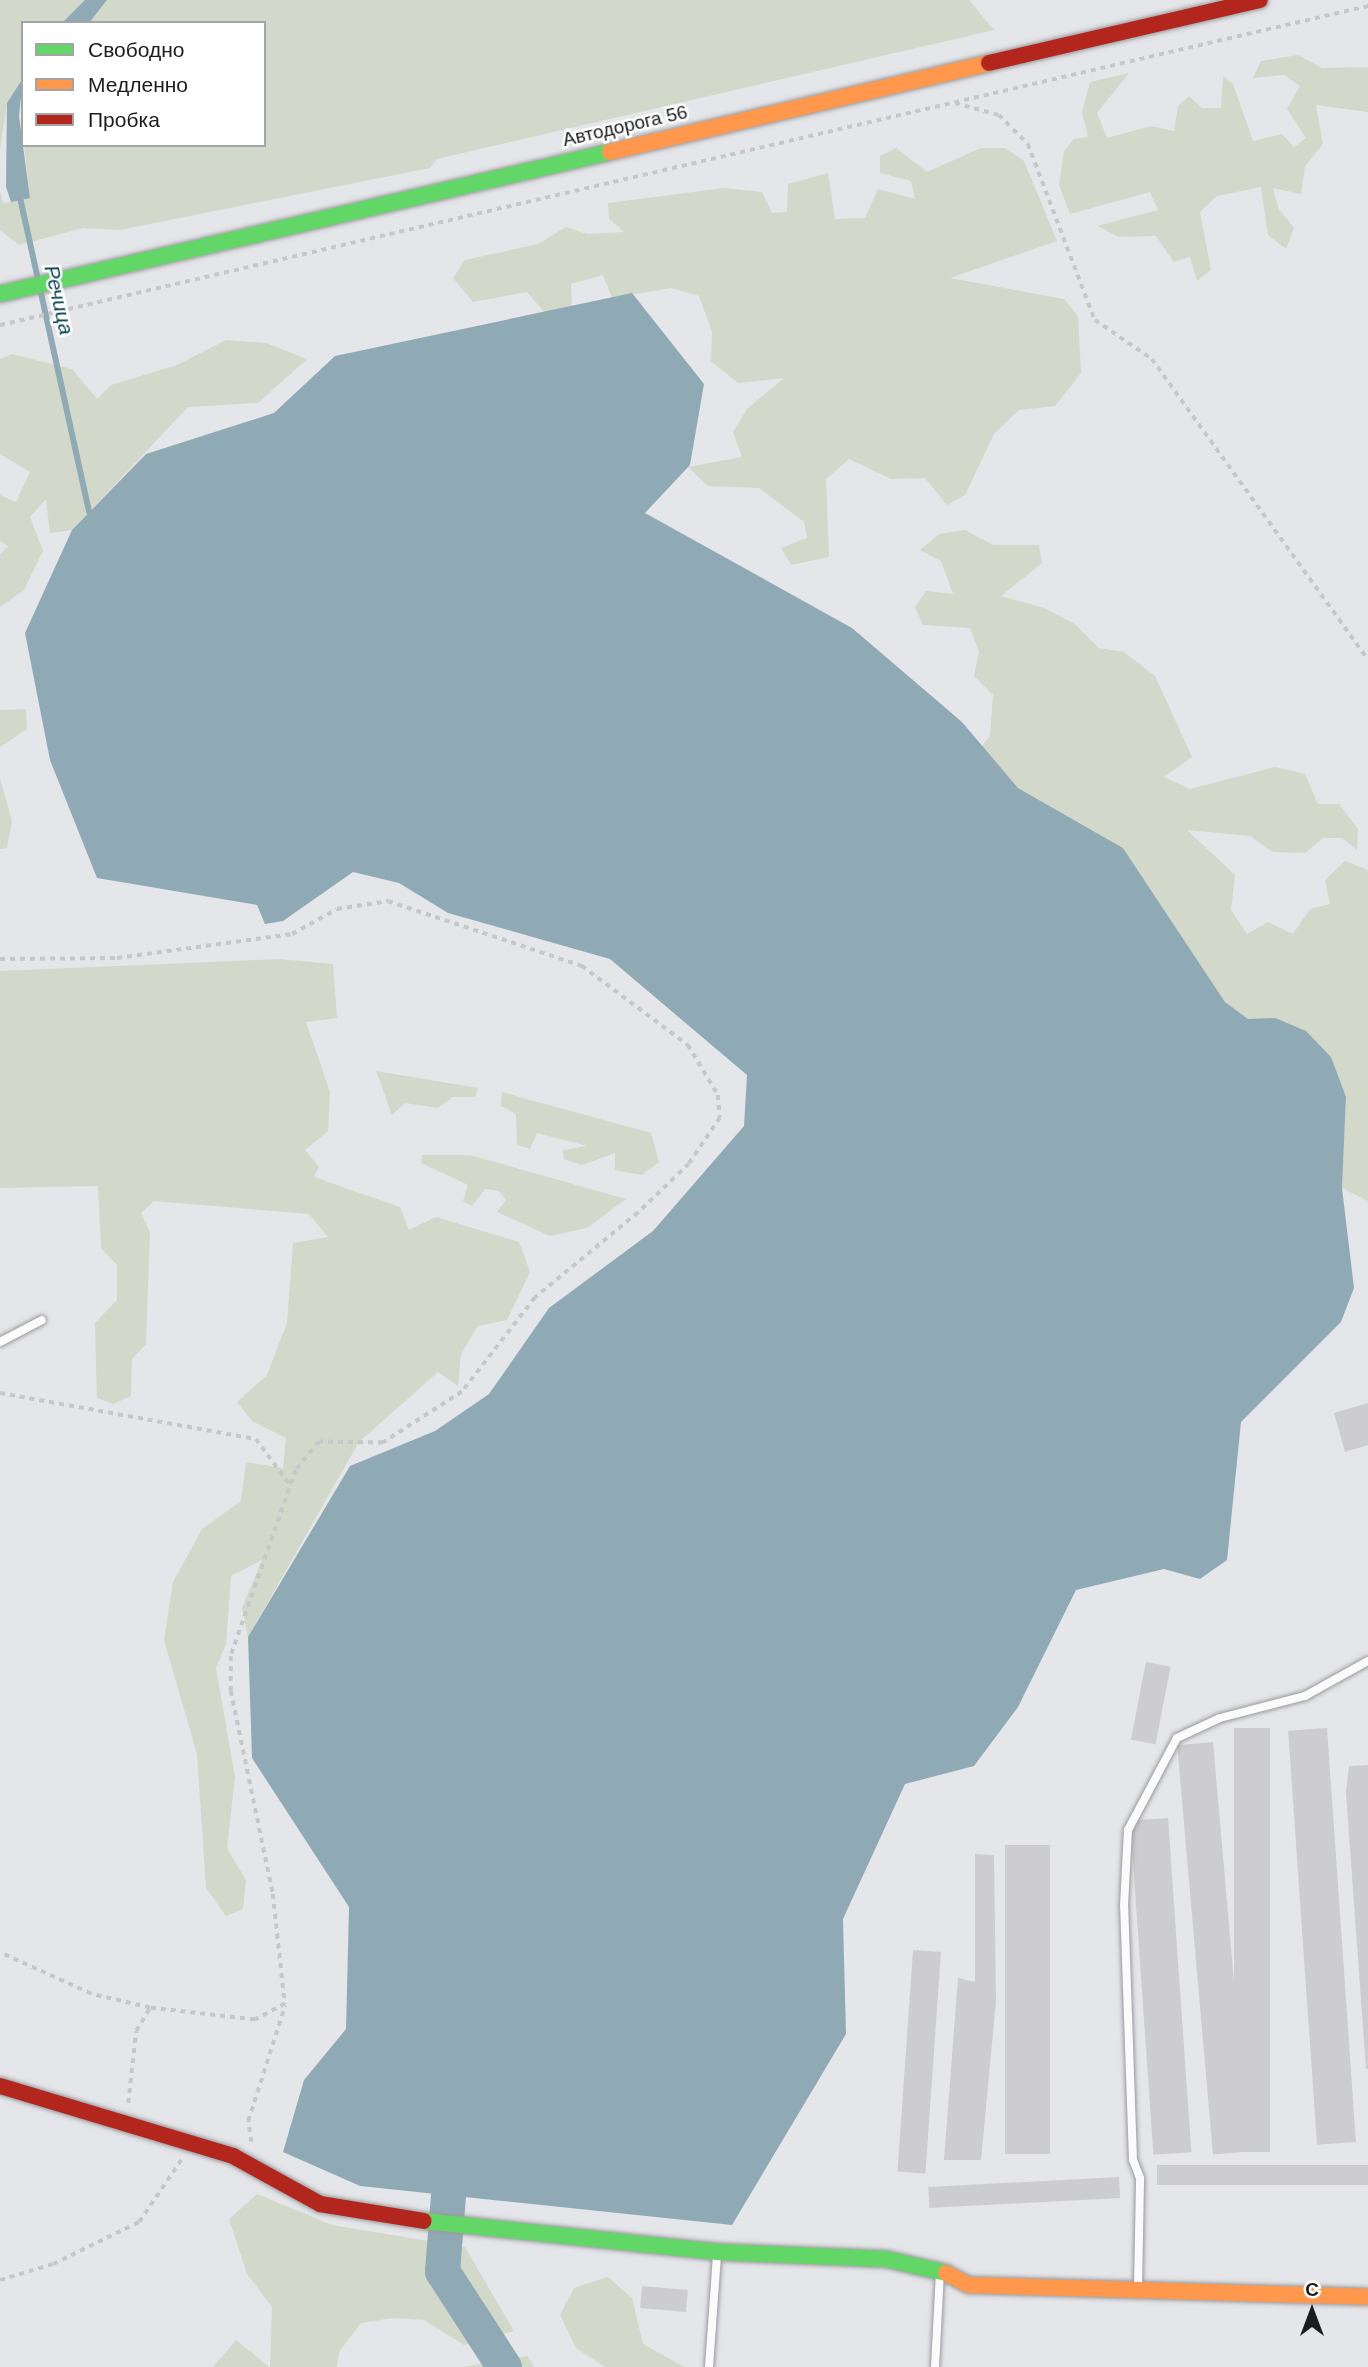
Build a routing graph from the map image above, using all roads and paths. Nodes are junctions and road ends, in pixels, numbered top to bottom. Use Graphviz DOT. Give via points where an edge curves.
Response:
graph roads {
  1 [pos="1260,0"];
  2 [pos="1368,6"];
  3 [pos="954,103"];
  4 [pos="0,294"];
  5 [pos="0,325"];
  6 [pos="1368,660"];
  7 [pos="0,959"];
  8 [pos="42,1320"];
  9 [pos="0,1342"];
  10 [pos="0,1393"];
  11 [pos="290,1486"];
  12 [pos="1368,1661"];
  13 [pos="0,1954"];
  14 [pos="285,2004"];
  15 [pos="150,2008"];
  16 [pos="0,2086"];
  17 [pos="127,2124"];
  18 [pos="191,2143"];
  19 [pos="255,2168"];
  20 [pos="718,2252"];
  21 [pos="940,2269"];
  22 [pos="0,2280"];
  23 [pos="1138,2292"];
  24 [pos="1368,2297"];
  25 [pos="709,2367"];
  26 [pos="935,2367"];
  1 -- 4 [label="street, Автодорога 56"];
  2 -- 3 [label="path"];
  3 -- 5 [label="path"];
  3 -- 6 [label="path" via="999,115 1028,144 1095,320 1152,359"];
  7 -- 11 [label="path" via="117,958 292,934 337,909 388,901 582,966 688,1045 718,1095 720,1118 689,1164 535,1298 462,1392 383,1443 319,1442"];
  8 -- 9 [label="lane"];
  10 -- 11 [label="path" via="256,1439"];
  11 -- 14 [label="path" via="231,1656 231,1691 273,1894"];
  12 -- 23 [label="lane" via="1305,1696 1220,1718 1177,1738 1128,1830 1124,1906 1133,2160 1140,2178"];
  13 -- 15 [label="path" via="92,1994"];
  14 -- 15 [label="path" via="255,2020"];
  14 -- 19 [label="path" via="248,2121"];
  15 -- 17 [label="path" via="136,2031"];
  16 -- 17 [label="street"];
  17 -- 18 [label="street"];
  18 -- 19 [label="street"];
  18 -- 22 [label="path" via="139,2222 53,2264"];
  19 -- 20 [label="street" via="320,2204 374,2214 472,2229"];
  20 -- 21 [label="street" via="886,2259"];
  20 -- 25 [label="lane" via="708,2319"];
  21 -- 23 [label="street" via="970,2285"];
  21 -- 26 [label="lane"];
  23 -- 24 [label="street"];
}
